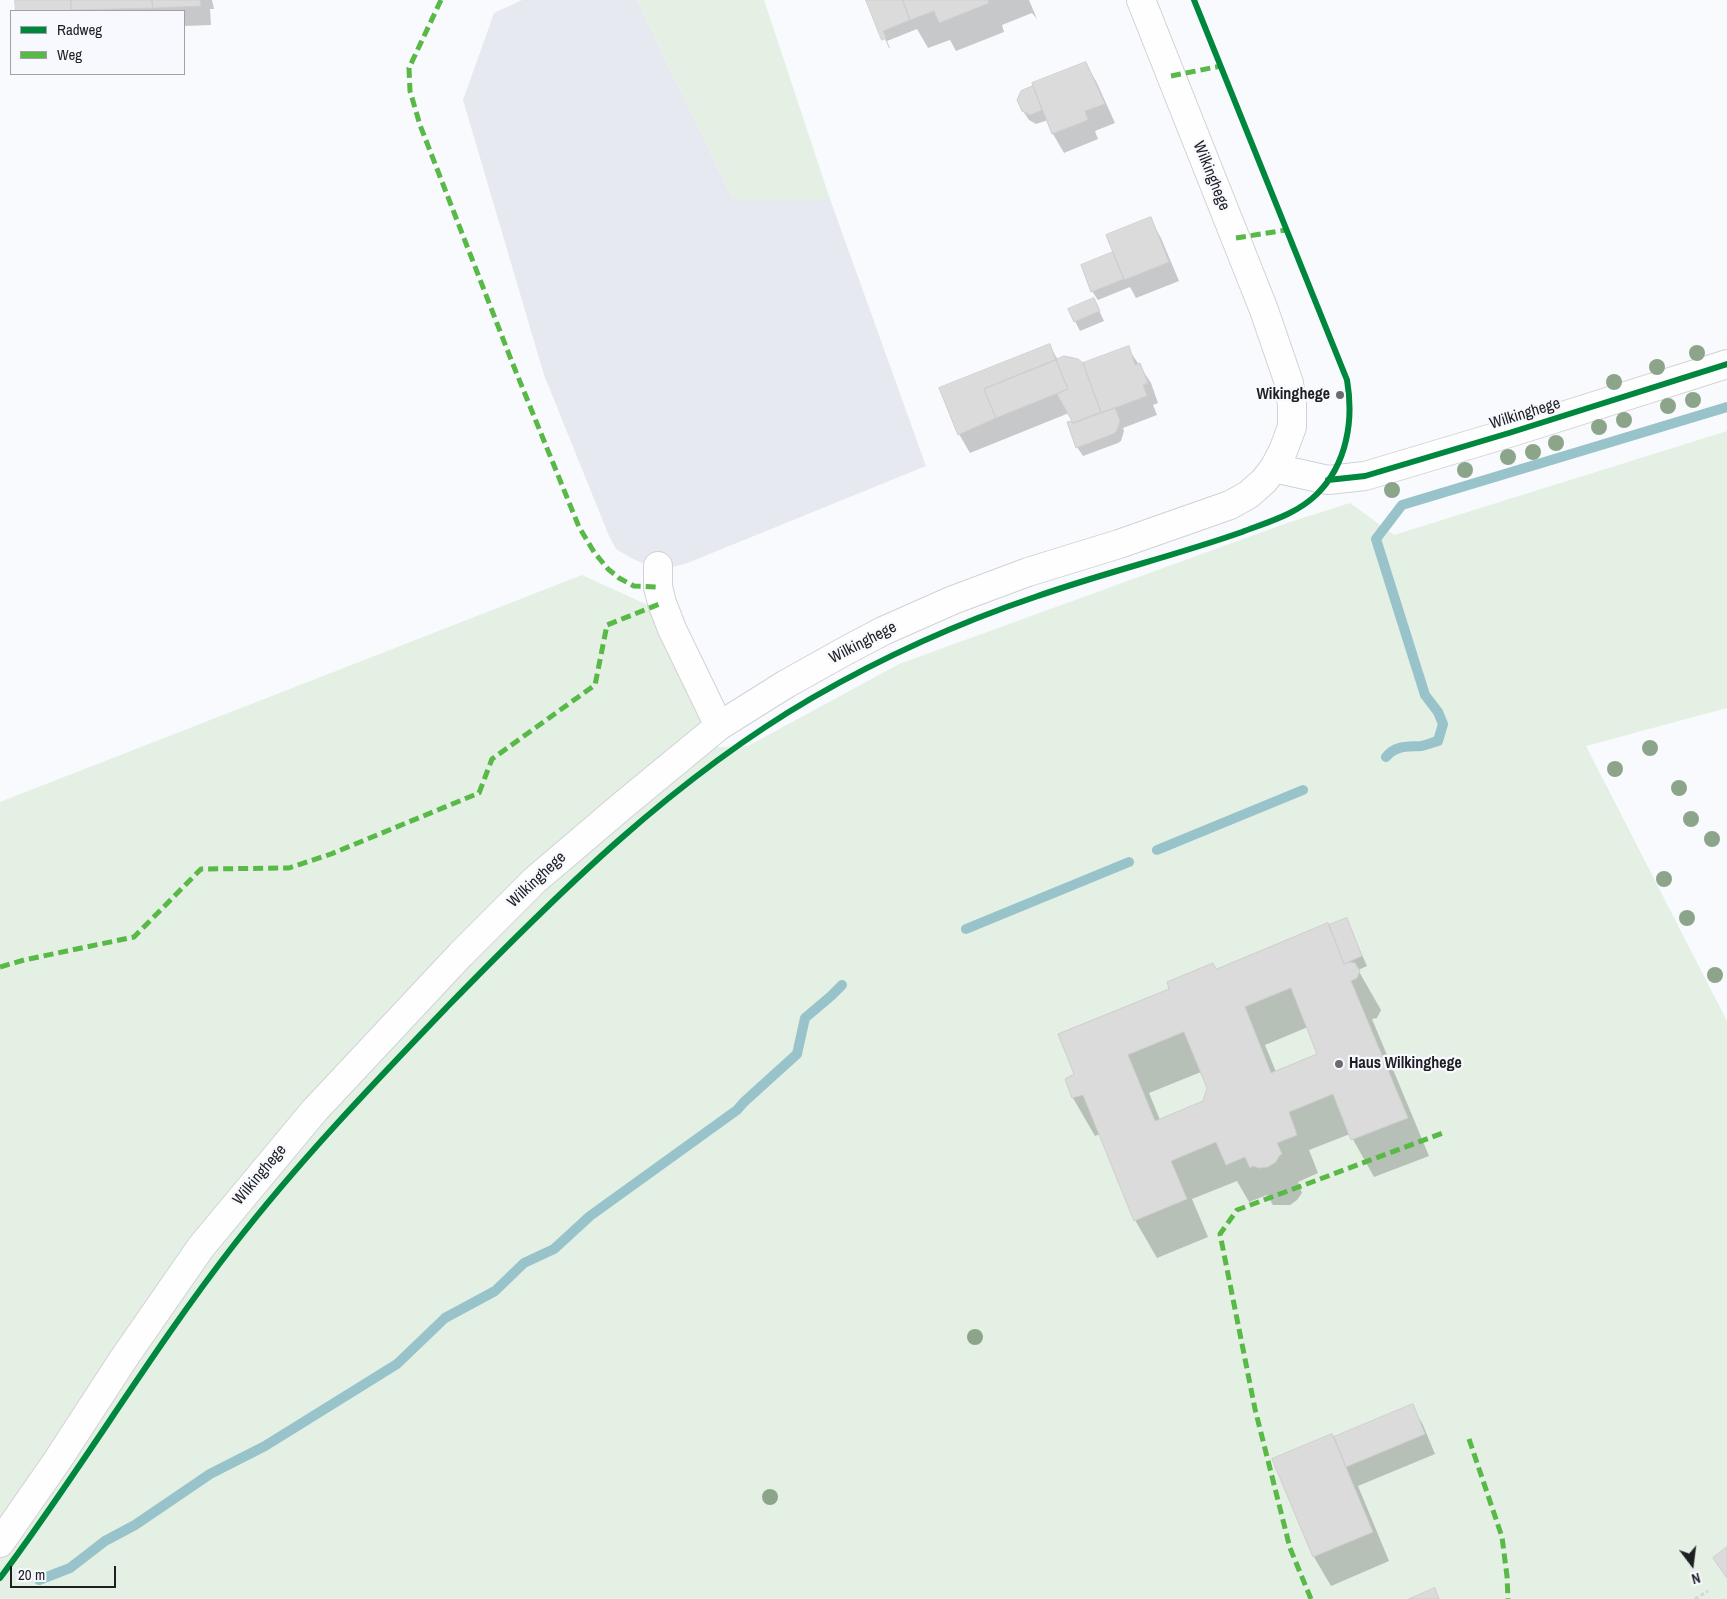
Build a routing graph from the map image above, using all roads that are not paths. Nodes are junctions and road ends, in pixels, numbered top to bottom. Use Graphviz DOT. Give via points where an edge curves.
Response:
graph roads {
  1 [pos="1141,0"];
  2 [pos="1727,364"];
  3 [pos="1274,468"];
  4 [pos="658,566"];
  5 [pos="719,726"];
  6 [pos="0,1543"];
  1 -- 3 [label="street, Wilkinghege" via="1264,310 1289,383 1292,426"];
  2 -- 3 [label="street, Wilkinghege" via="1365,476 1328,480"];
  3 -- 5 [label="street, Wilkinghege" via="1248,495 1230,505 1028,572 883,631 786,684"];
  4 -- 5 [label="street" via="658,587 665,612"];
  5 -- 6 [label="street, Wilkinghege" via="535,880 460,954 314,1111 201,1247"];
}
